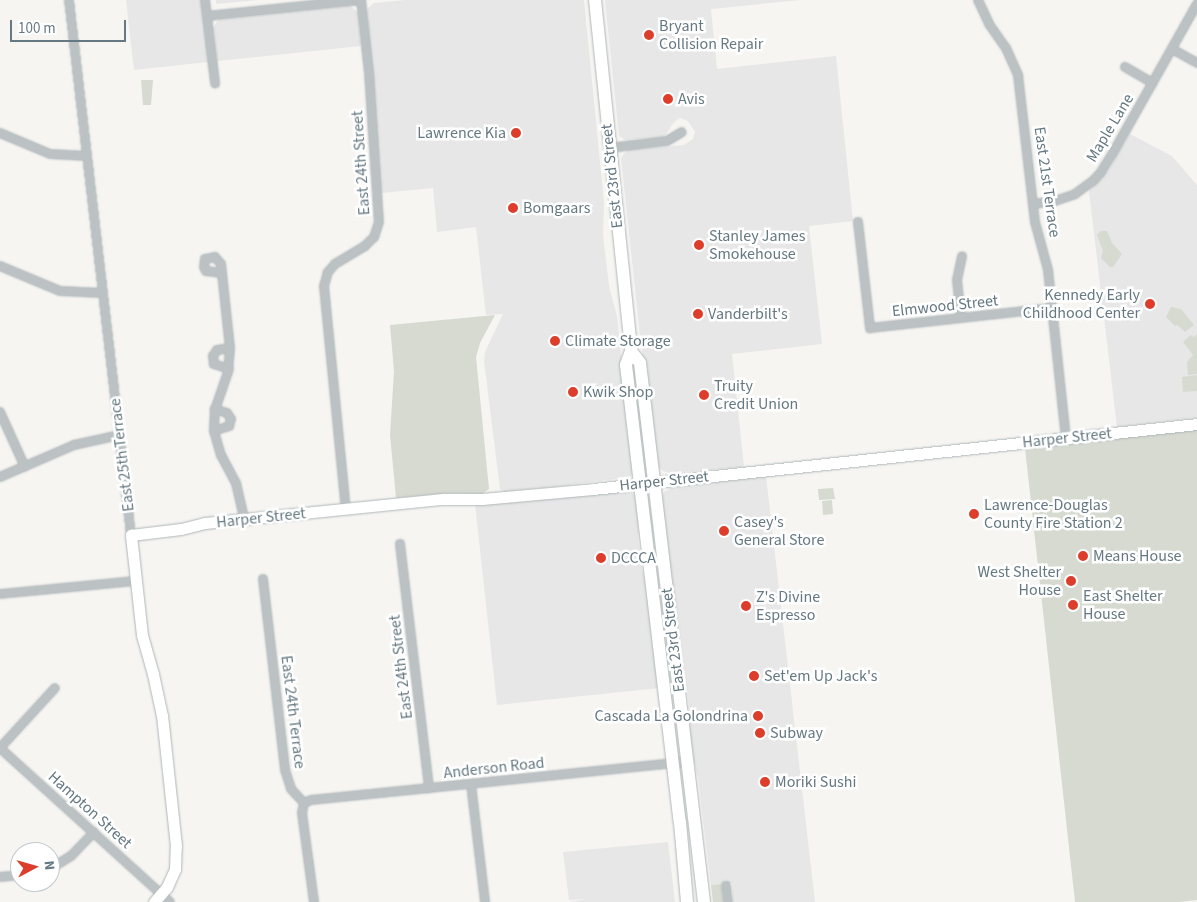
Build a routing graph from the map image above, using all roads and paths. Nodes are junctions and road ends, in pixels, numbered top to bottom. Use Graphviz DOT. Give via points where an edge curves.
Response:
graph roads {
  1 [pos="69,0"];
  2 [pos="205,0"];
  3 [pos="361,0"];
  4 [pos="594,0"];
  5 [pos="978,0"];
  6 [pos="1197,4"];
  7 [pos="207,16"];
  8 [pos="1172,49"];
  9 [pos="1197,63"];
  10 [pos="1125,67"];
  11 [pos="215,83"];
  12 [pos="1153,83"];
  13 [pos="682,132"];
  14 [pos="0,133"];
  15 [pos="609,148"];
  16 [pos="87,156"];
  17 [pos="1033,204"];
  18 [pos="858,222"];
  19 [pos="962,257"];
  20 [pos="0,266"];
  21 [pos="222,273"];
  22 [pos="102,293"];
  23 [pos="1052,308"];
  24 [pos="961,318"];
  25 [pos="230,348"];
  26 [pos="631,351"];
  27 [pos="228,369"];
  28 [pos="215,409"];
  29 [pos="0,412"];
  30 [pos="1197,424"];
  31 [pos="214,431"];
  32 [pos="119,435"];
  33 [pos="1066,438"];
  34 [pos="25,467"];
  35 [pos="0,477"];
  36 [pos="654,482"];
  37 [pos="640,484"];
  38 [pos="346,509"];
  39 [pos="244,520"];
  40 [pos="131,535"];
  41 [pos="400,544"];
  42 [pos="263,579"];
  43 [pos="136,581"];
  44 [pos="0,594"];
  45 [pos="54,688"];
  46 [pos="0,748"];
  47 [pos="687,762"];
  48 [pos="673,764"];
  49 [pos="471,784"];
  50 [pos="430,788"];
  51 [pos="304,803"];
  52 [pos="94,832"];
  53 [pos="60,863"];
  54 [pos="726,886"];
  55 [pos="158,898"];
  56 [pos="170,902"];
  57 [pos="314,902"];
  58 [pos="485,902"];
  59 [pos="687,902"];
  60 [pos="704,902"];
  61 [pos="728,902"];
  1 -- 16 [label="street, East 25th Terrace"];
  2 -- 7 [label="street"];
  3 -- 7 [label="street"];
  3 -- 38 [label="street, East 24th Street" via="379,222 374,237 365,246 334,264 324,286"];
  4 -- 15 [label="main road, East 23rd Street"];
  5 -- 17 [label="street, East 21st Terrace" via="1018,75"];
  6 -- 8 [label="street, Maple Lane"];
  7 -- 11 [label="street"];
  8 -- 9 [label="street"];
  8 -- 12 [label="street, Maple Lane"];
  10 -- 12 [label="street, Maple Lane"];
  12 -- 17 [label="street, Maple Lane" via="1093,181 1064,199"];
  13 -- 15 [label="street" via="667,141"];
  14 -- 16 [label="street" via="50,154"];
  15 -- 26 [label="main road, East 23rd Street"];
  16 -- 22 [label="street, East 25th Terrace"];
  17 -- 23 [label="street, East 21st Terrace" via="1048,270"];
  18 -- 24 [label="street, Elmwood Street" via="870,328"];
  19 -- 24 [label="street" via="957,280"];
  20 -- 22 [label="street" via="60,291"];
  21 -- 25 [label="street"];
  22 -- 32 [label="street, East 25th Terrace"];
  23 -- 24 [label="street, Elmwood Street"];
  23 -- 33 [label="street, East 21st Terrace"];
  25 -- 27 [label="street"];
  25 -- 27 [label="street" via="217,350 213,356 214,364"];
  26 -- 36 [label="main road, East 23rd Street" via="640,363"];
  26 -- 37 [label="main road, East 23rd Street" via="626,365"];
  27 -- 28 [label="street"];
  28 -- 31 [label="street"];
  28 -- 31 [label="street" via="228,412 231,419 226,428"];
  29 -- 34 [label="street"];
  30 -- 33 [label="street, Harper Street"];
  31 -- 39 [label="street" via="221,455 236,483"];
  32 -- 34 [label="street" via="74,445"];
  32 -- 40 [label="street, East 25th Terrace"];
  33 -- 36 [label="street, Harper Street"];
  34 -- 35 [label="street"];
  36 -- 37 [label="street, Harper Street"];
  36 -- 47 [label="main road, East 23rd Street"];
  37 -- 38 [label="street, Harper Street"];
  37 -- 48 [label="main road, East 23rd Street"];
  38 -- 39 [label="street, Harper Street"];
  39 -- 40 [label="street, Harper Street"];
  40 -- 43 [label="street, East 25th Terrace"];
  41 -- 50 [label="street, East 24th Street"];
  42 -- 51 [label="street, East 24th Terrace" via="285,770 290,789"];
  43 -- 44 [label="street"];
  43 -- 55 [label="street, East 25th Terrace" via="142,635 162,716 176,846 175,869"];
  45 -- 46 [label="street"];
  46 -- 52 [label="street, Hampton Street"];
  47 -- 48 [label="street, Anderson Road"];
  47 -- 60 [label="main road, East 23rd Street"];
  48 -- 49 [label="street, Anderson Road"];
  48 -- 59 [label="main road, East 23rd Street"];
  49 -- 50 [label="street, Anderson Road"];
  49 -- 58 [label="street"];
  50 -- 51 [label="street, Anderson Road"];
  51 -- 57 [label="street" via="302,813"];
  52 -- 53 [label="street"];
  52 -- 55 [label="street, Hampton Street"];
  54 -- 61 [label="street"];
  55 -- 56 [label="street"];
}
